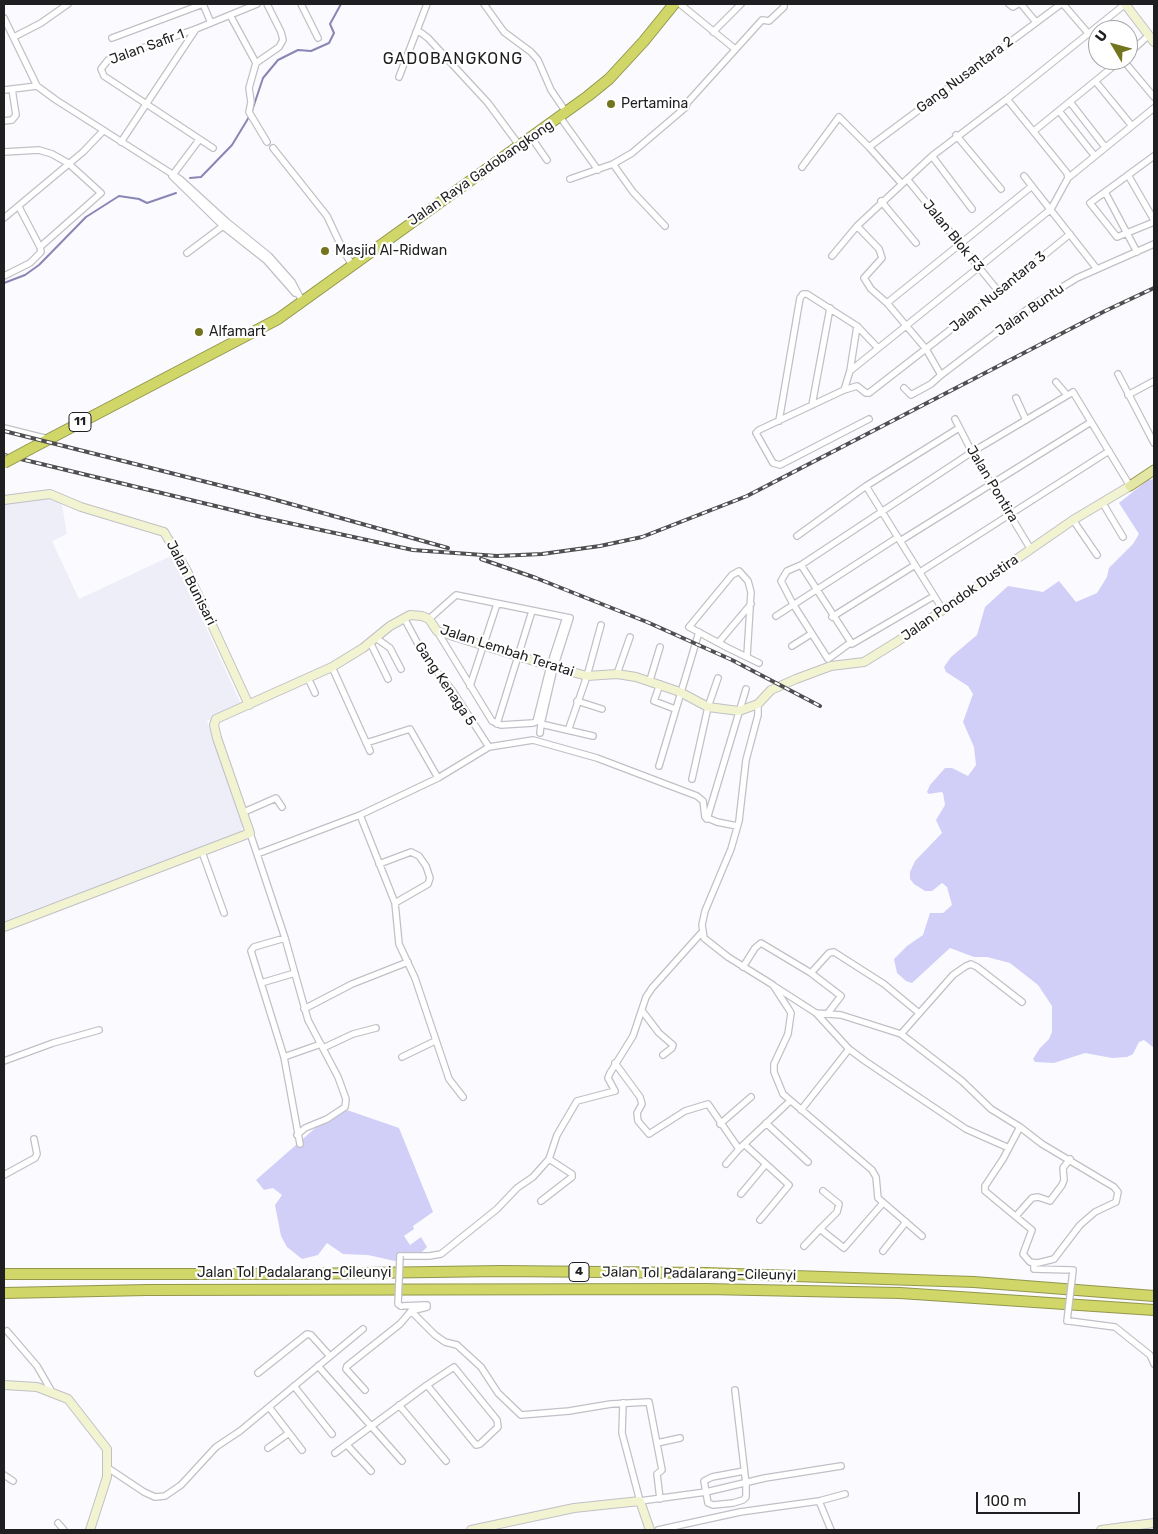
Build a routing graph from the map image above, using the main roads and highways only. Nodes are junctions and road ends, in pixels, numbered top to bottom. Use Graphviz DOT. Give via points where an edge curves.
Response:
graph roads {
  1 [pos="667,4"];
  2 [pos="674,4"];
  3 [pos="1124,4"];
  4 [pos="1151,33"];
  5 [pos="1154,42"];
  6 [pos="635,48"];
  7 [pos="4,463"];
  8 [pos="1154,470"];
  9 [pos="1130,486"];
  10 [pos="4,500"];
  11 [pos="758,704"];
  12 [pos="249,705"];
  13 [pos="4,926"];
  14 [pos="4,1274"];
  15 [pos="4,1293"];
  16 [pos="1154,1296"];
  17 [pos="1154,1310"];
  18 [pos="4,1385"];
  19 [pos="1154,1523"];
  20 [pos="90,1530"];
  21 [pos="471,1530"];
  22 [pos="650,1530"];
  23 [pos="1101,1530"];
  1 -- 6 [label="highway, Jalan Raya Gadobangkong / 11"];
  2 -- 6 [label="highway, Jalan Raya Gadobangkong / 11"];
  3 -- 4 [label="main road"];
  4 -- 5 [label="main road"];
  6 -- 7 [label="highway, Jalan Raya Gadobangkong / 11, bridge" via="609,79 563,114 352,264 299,297 278,319"];
  8 -- 9 [label="main road, Jalan Pondok Dustira"];
  9 -- 11 [label="main road, Jalan Pondok Dustira" via="1030,548 864,662 831,666 796,678 771,690"];
  10 -- 12 [label="main road, Jalan Bunisari" via="54,495 72,504 164,532 187,571"];
  11 -- 12 [label="main road, Jalan Lembah Teratai" via="739,711 708,707 650,680 617,674 587,676 552,667 437,631 429,619 414,615 390,626 332,667"];
  12 -- 13 [label="main road" via="219,717 214,724 250,832"];
  14 -- 16 [label="highway, Jalan Tol Padalarang–Cileunyi / 4" via="705,1273 974,1282"];
  15 -- 17 [label="highway, Jalan Tol Padalarang–Cileunyi / 4" via="706,1289 900,1293"];
  18 -- 20 [label="main road" via="37,1387 68,1399 106,1449 108,1468 105,1484"];
  19 -- 23 [label="main road"];
  21 -- 22 [label="main road" via="574,1508 640,1501"];
}
